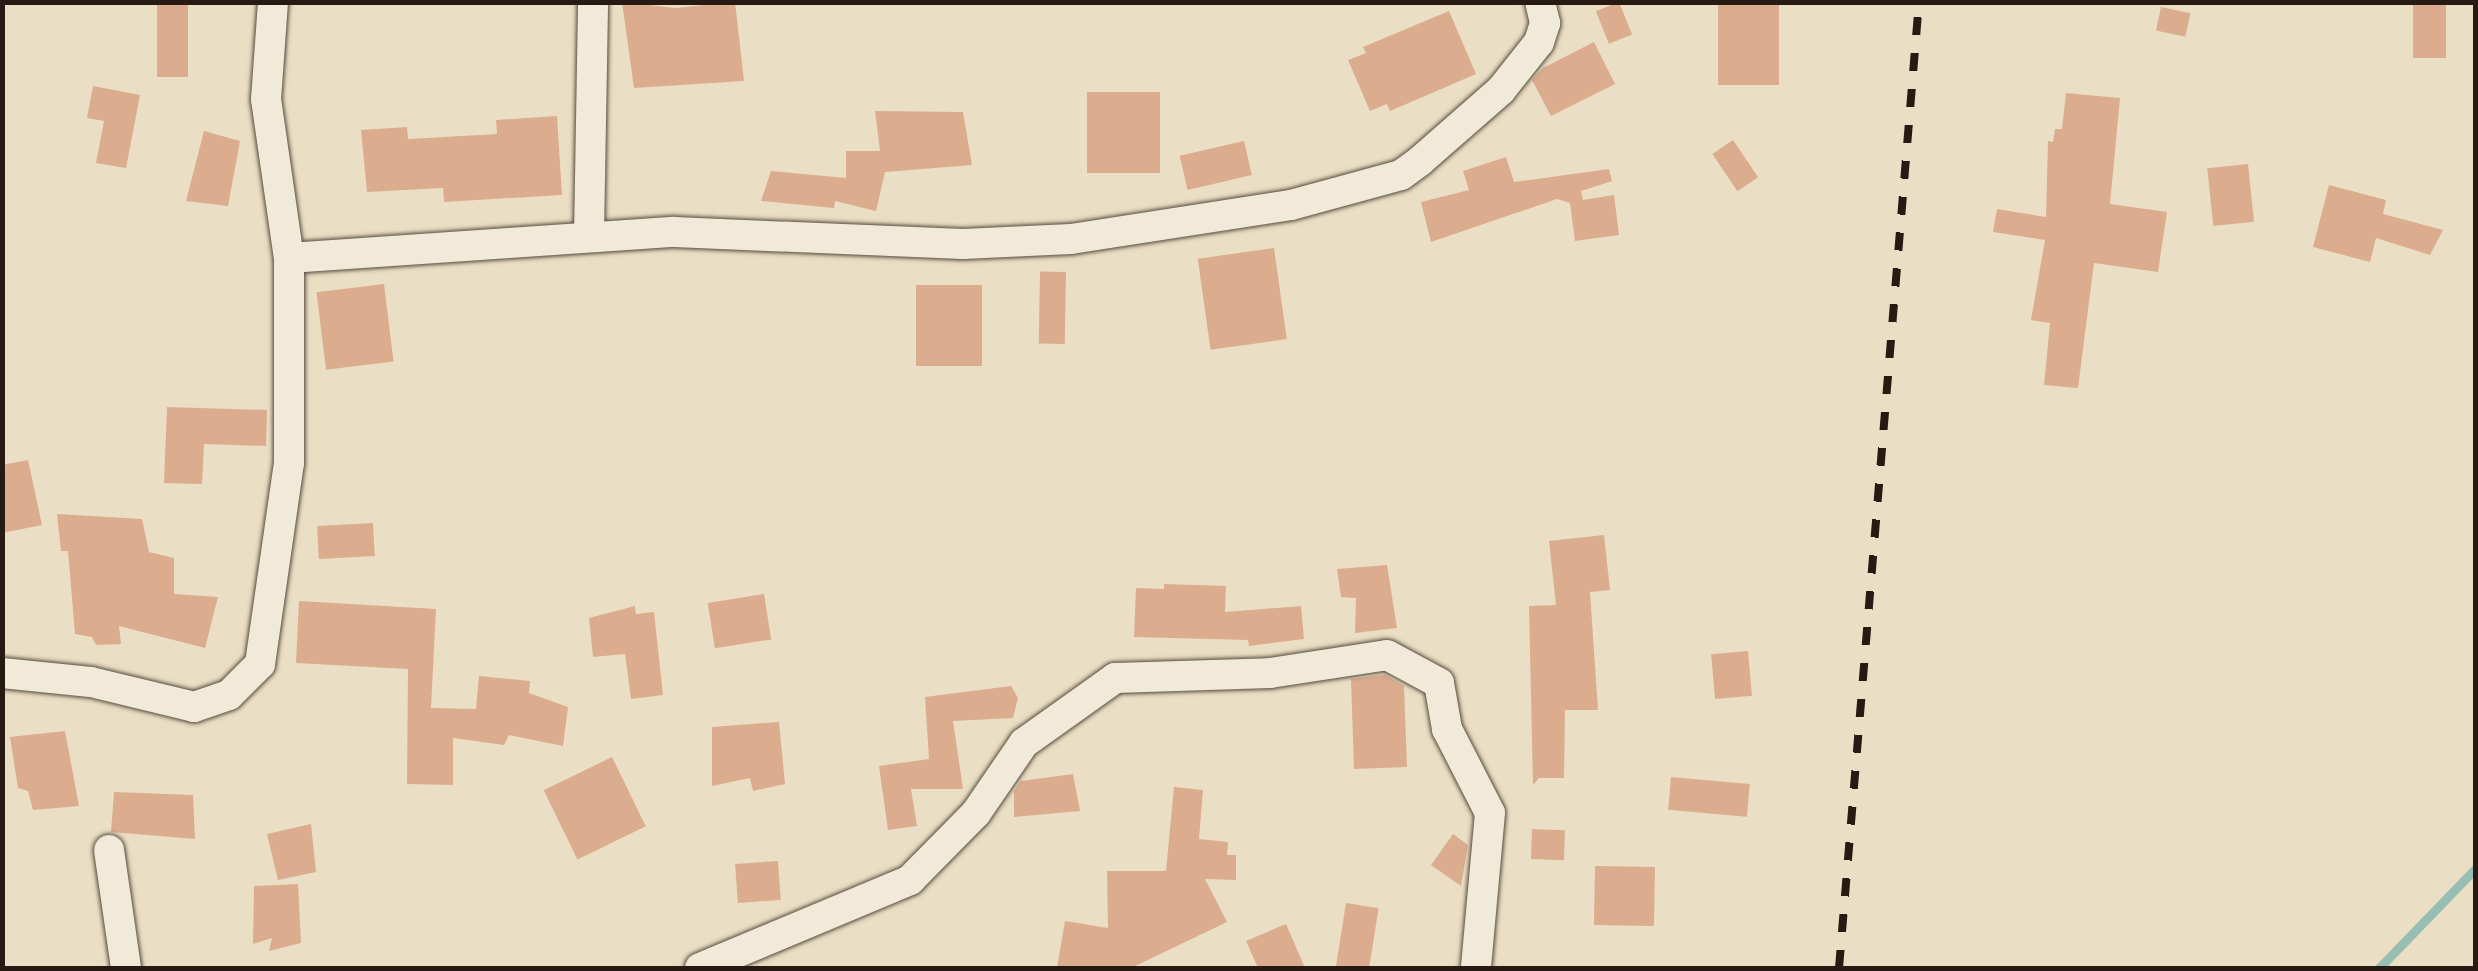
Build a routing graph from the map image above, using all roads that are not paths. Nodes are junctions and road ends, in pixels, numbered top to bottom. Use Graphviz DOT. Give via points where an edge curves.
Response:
graph roads {
  1 [pos="273,2"];
  2 [pos="1540,2"];
  3 [pos="594,6"];
  4 [pos="590,236"];
  5 [pos="289,258"];
  6 [pos="2,674"];
  7 [pos="109,850"];
  8 [pos="126,968"];
  9 [pos="700,968"];
  10 [pos="1476,968"];
  1 -- 5 [label="street" via="266,98"];
  2 -- 4 [label="street" via="1546,23 1538,42 1501,90 1431,152 1401,175 1291,205 1071,239 963,244 674,232"];
  3 -- 4 [label="street"];
  4 -- 5 [label="street"];
  5 -- 6 [label="street" via="289,463 260,664 229,695 194,707 91,682"];
  7 -- 8 [label="street"];
  9 -- 10 [label="street" via="910,880 976,812 1024,744 1115,678 1270,673 1386,655 1439,683 1447,729 1490,814"];
}
